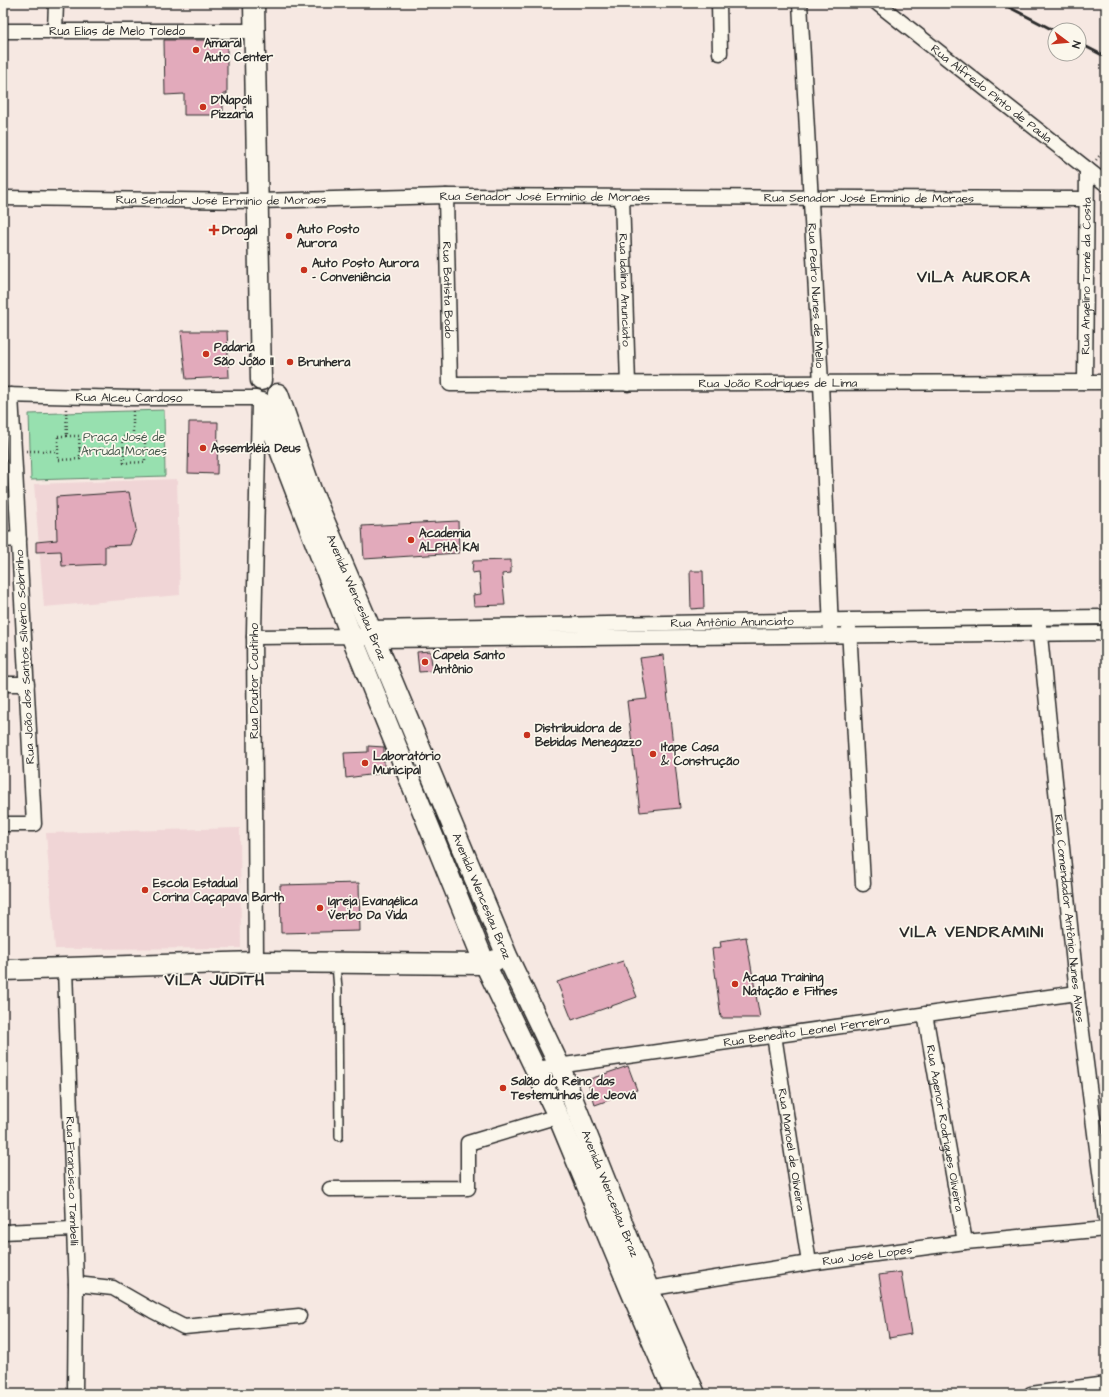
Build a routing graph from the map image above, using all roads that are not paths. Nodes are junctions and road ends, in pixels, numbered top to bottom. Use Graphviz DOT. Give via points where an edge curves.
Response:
graph roads {
  1 [pos="56,3"];
  2 [pos="254,3"];
  3 [pos="719,3"];
  4 [pos="800,3"];
  5 [pos="878,3"];
  6 [pos="3,31"];
  7 [pos="55,31"];
  8 [pos="254,31"];
  9 [pos="720,53"];
  10 [pos="1088,169"];
  11 [pos="1106,184"];
  12 [pos="446,196"];
  13 [pos="622,197"];
  14 [pos="3,198"];
  15 [pos="812,198"];
  16 [pos="1086,199"];
  17 [pos="258,201"];
  18 [pos="1085,382"];
  19 [pos="1106,382"];
  20 [pos="821,383"];
  21 [pos="450,384"];
  22 [pos="628,384"];
  23 [pos="7,395"];
  24 [pos="263,395"];
  25 [pos="3,540"];
  26 [pos="18,540"];
  27 [pos="1038,617"];
  28 [pos="1085,617"];
  29 [pos="1106,617"];
  30 [pos="830,620"];
  31 [pos="848,620"];
  32 [pos="646,623"];
  33 [pos="515,632"];
  34 [pos="1106,633"];
  35 [pos="1040,634"];
  36 [pos="1086,634"];
  37 [pos="365,635"];
  38 [pos="831,636"];
  39 [pos="849,636"];
  40 [pos="254,637"];
  41 [pos="647,638"];
  42 [pos="3,684"];
  43 [pos="27,684"];
  44 [pos="441,798"];
  45 [pos="421,807"];
  46 [pos="3,824"];
  47 [pos="863,884"];
  48 [pos="507,956"];
  49 [pos="256,962"];
  50 [pos="336,963"];
  51 [pos="485,964"];
  52 [pos="65,969"];
  53 [pos="3,970"];
  54 [pos="1077,993"];
  55 [pos="925,1014"];
  56 [pos="774,1035"];
  57 [pos="559,1065"];
  58 [pos="536,1069"];
  59 [pos="558,1116"];
  60 [pos="340,1137"];
  61 [pos="330,1189"];
  62 [pos="1106,1219"];
  63 [pos="73,1229"];
  64 [pos="1106,1229"];
  65 [pos="3,1232"];
  66 [pos="965,1242"];
  67 [pos="809,1264"];
  68 [pos="76,1284"];
  69 [pos="640,1290"];
  70 [pos="299,1316"];
  71 [pos="1106,1384"];
  72 [pos="75,1394"];
  73 [pos="675,1394"];
  74 [pos="694,1394"];
  75 [pos="1031,1394"];
  1 -- 7 [label="street"];
  2 -- 8 [label="main road, Rua Doutor Coutinho"];
  3 -- 9 [label="street"];
  4 -- 15 [label="street, Rua Pedro Nunes de Mello"];
  5 -- 10 [label="street, Rua Alfredo Pinto de Paula"];
  6 -- 7 [label="street, Rua Elias de Melo Toledo"];
  7 -- 8 [label="street, Rua Elias de Melo Toledo"];
  8 -- 17 [label="main road, Rua Doutor Coutinho"];
  10 -- 11 [label="street, Rua Alfredo Pinto de Paula"];
  10 -- 16 [label="street, Rua Angelino Tomé da Costa"];
  12 -- 13 [label="street, Rua Senador José Ermínio de Moraes"];
  12 -- 17 [label="street, Rua Senador José Ermínio de Moraes"];
  12 -- 21 [label="street, Rua Batista Bodo"];
  13 -- 15 [label="street, Rua Senador José Ermínio de Moraes"];
  13 -- 22 [label="street, Rua Idalina Anunciato"];
  14 -- 17 [label="street, Rua Senador José Ermínio de Moraes"];
  15 -- 16 [label="street, Rua Senador José Ermínio de Moraes"];
  15 -- 20 [label="street, Rua Pedro Nunes de Mello"];
  16 -- 18 [label="street, Rua Angelino Tomé da Costa"];
  17 -- 24 [label="main road, Rua Doutor Coutinho"];
  18 -- 19 [label="street, Rua João Rodrigues de Lima"];
  18 -- 20 [label="street, Rua João Rodrigues de Lima"];
  20 -- 22 [label="street, Rua João Rodrigues de Lima"];
  20 -- 30 [label="street, Rua Pedro Nunes de Mello"];
  21 -- 22 [label="street, Rua João Rodrigues de Lima"];
  23 -- 24 [label="street, Rua Alceu Cardoso" via="132,398"];
  23 -- 26 [label="street, Rua João dos Santos Silvério Sobrinho" via="14,451"];
  24 -- 37 [label="main road, Avenida Wenceslau Braz" via="311,490"];
  24 -- 40 [label="street, Rua Doutor Coutinho"];
  25 -- 26 [label="street"];
  26 -- 43 [label="street, Rua João dos Santos Silvério Sobrinho"];
  27 -- 28 [label="street, Rua Antônio Anunciato"];
  27 -- 31 [label="street, Rua Antônio Anunciato"];
  27 -- 35 [label="street, Rua Comendador Antônio Nunes Alves"];
  28 -- 29 [label="street, Rua Antônio Anunciato"];
  28 -- 36 [label="street"];
  30 -- 31 [label="street, Rua Antônio Anunciato"];
  30 -- 32 [label="street, Rua Antônio Anunciato"];
  30 -- 38 [label="street, Rua Pedro Nunes de Mello"];
  31 -- 39 [label="street"];
  32 -- 33 [label="street, Rua Antônio Anunciato"];
  32 -- 41 [label="street"];
  33 -- 37 [label="street, Rua Antônio Anunciato"];
  33 -- 41 [label="street, Rua Antônio Anunciato"];
  34 -- 36 [label="street, Rua Antônio Anunciato"];
  35 -- 36 [label="street, Rua Antônio Anunciato"];
  35 -- 39 [label="street, Rua Antônio Anunciato"];
  35 -- 54 [label="street, Rua Comendador Antônio Nunes Alves"];
  37 -- 40 [label="street, Rua Antônio Anunciato"];
  37 -- 44 [label="main road, Avenida Wenceslau Braz"];
  37 -- 45 [label="main road, Avenida Wenceslau Braz"];
  38 -- 39 [label="street, Rua Antônio Anunciato"];
  38 -- 41 [label="street, Rua Antônio Anunciato"];
  39 -- 47 [label="street"];
  40 -- 49 [label="street, Rua Doutor Coutinho"];
  42 -- 43 [label="street"];
  43 -- 46 [label="street, Rua João dos Santos Silvério Sobrinho" via="34,824"];
  44 -- 45 [label="main road"];
  44 -- 48 [label="main road, Avenida Wenceslau Braz"];
  45 -- 51 [label="main road, Avenida Wenceslau Braz"];
  48 -- 51 [label="main road"];
  48 -- 57 [label="main road, Avenida Wenceslau Braz"];
  49 -- 50 [label="main road"];
  49 -- 52 [label="main road"];
  50 -- 51 [label="main road"];
  50 -- 60 [label="lane"];
  51 -- 58 [label="main road, Avenida Wenceslau Braz"];
  52 -- 53 [label="main road"];
  52 -- 63 [label="street, Rua Francisco Tambelli"];
  54 -- 55 [label="street, Rua Benedito Leonel Ferreira"];
  54 -- 62 [label="street, Rua Comendador Antônio Nunes Alves"];
  55 -- 56 [label="street, Rua Benedito Leonel Ferreira"];
  55 -- 66 [label="street, Rua Agenor Rodrigues Oliveira"];
  56 -- 57 [label="street, Rua Benedito Leonel Ferreira"];
  56 -- 67 [label="street, Rua Manoel de Oliveira"];
  57 -- 58 [label="street, Rua Benedito Leonel Ferreira"];
  57 -- 69 [label="main road, Avenida Wenceslau Braz"];
  58 -- 59 [label="main road, Avenida Wenceslau Braz"];
  59 -- 61 [label="street" via="468,1142 468,1188"];
  59 -- 69 [label="main road, Avenida Wenceslau Braz"];
  63 -- 65 [label="street"];
  63 -- 68 [label="street, Rua Francisco Tambelli"];
  64 -- 66 [label="street, Rua José Lopes"];
  66 -- 67 [label="street, Rua José Lopes"];
  67 -- 69 [label="street, Rua José Lopes"];
  68 -- 70 [label="street" via="114,1288 184,1327"];
  68 -- 72 [label="street, Rua Francisco Tambelli"];
  69 -- 73 [label="main road, Avenida Wenceslau Braz"];
  69 -- 74 [label="main road, Avenida Wenceslau Braz"];
  71 -- 75 [label="street"];
}
